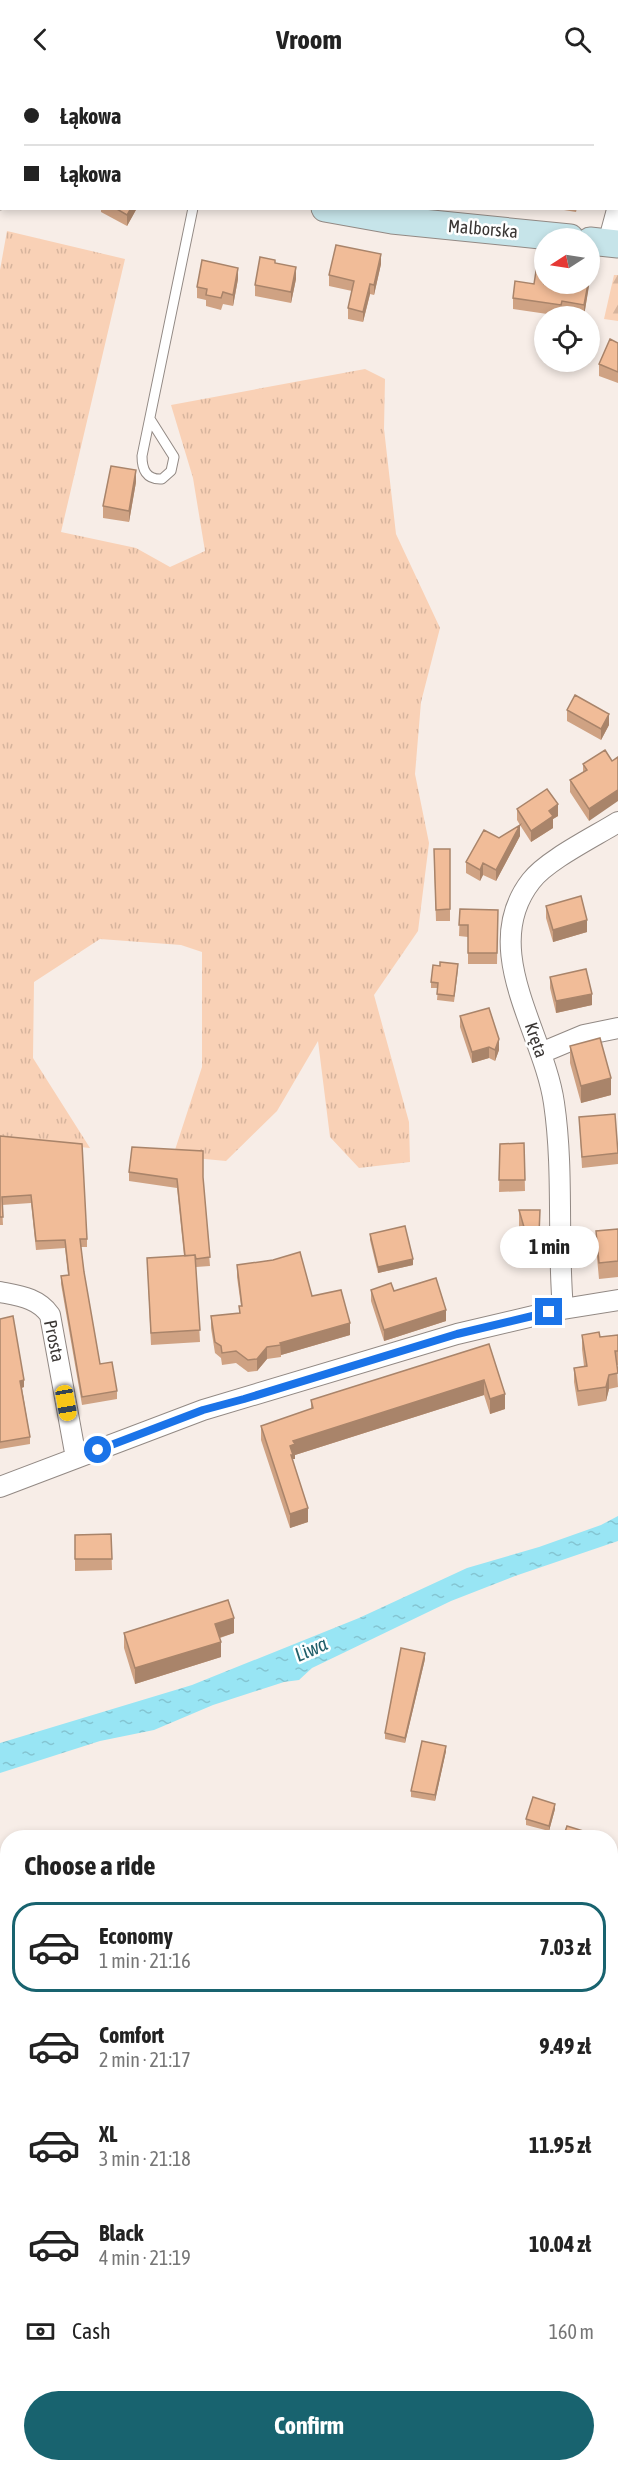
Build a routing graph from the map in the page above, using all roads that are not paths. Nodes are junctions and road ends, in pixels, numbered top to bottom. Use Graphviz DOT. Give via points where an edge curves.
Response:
graph roads {
  1 [pos="193,210"];
  2 [pos="336,210"];
  3 [pos="617,210"];
  4 [pos="534,234"];
  5 [pos="605,243"];
  6 [pos="150,419"];
  7 [pos="618,822"];
  8 [pos="618,1028"];
  9 [pos="541,1053"];
  10 [pos="0,1292"];
  11 [pos="618,1300"];
  12 [pos="563,1309"];
  13 [pos="76,1458"];
  14 [pos="0,1487"];
  1 -- 6 [label="lane"];
  2 -- 4 [label="street, Malborska" via="392,220"];
  3 -- 5 [label="street"];
  6 -- 6 [label="lane" via="142,464 147,475 162,479 171,471 174,457"];
  7 -- 9 [label="street, Kręta" via="531,880 517,906 511,936 512,971"];
  8 -- 9 [label="street" via="584,1035"];
  9 -- 12 [label="street, Kręta" via="559,1132 559,1268"];
  10 -- 13 [label="street, Prosta" via="29,1298 42,1304 50,1315"];
  11 -- 12 [label="street"];
  12 -- 13 [label="street" via="457,1334 203,1410"];
  13 -- 14 [label="street"];
}
